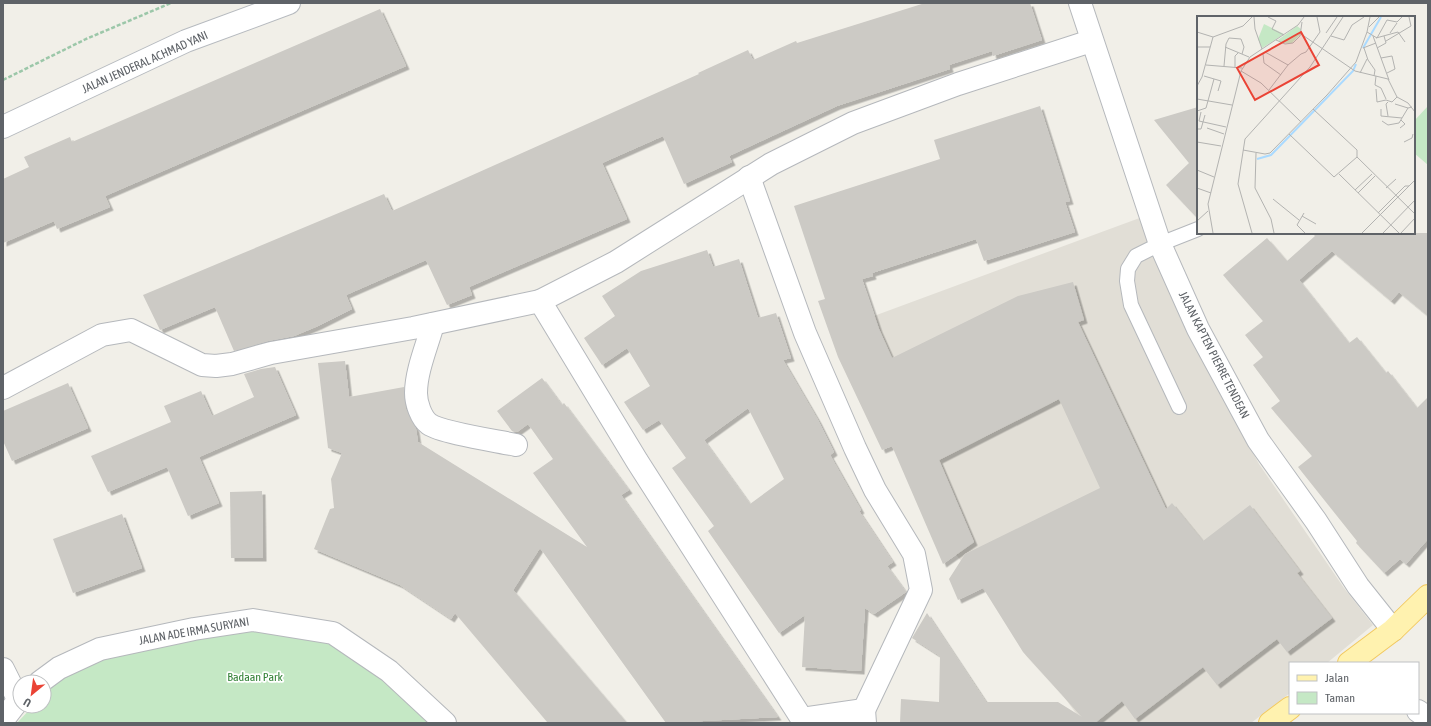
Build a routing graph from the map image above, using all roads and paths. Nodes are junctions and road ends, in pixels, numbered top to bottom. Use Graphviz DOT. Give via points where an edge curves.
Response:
graph roads {
  1 [pos="171,3"];
  2 [pos="289,3"];
  3 [pos="1080,3"];
  4 [pos="1091,41"];
  5 [pos="3,80"];
  6 [pos="3,127"];
  7 [pos="750,178"];
  8 [pos="1197,229"];
  9 [pos="1160,244"];
  10 [pos="540,301"];
  11 [pos="433,324"];
  12 [pos="3,388"];
  13 [pos="1179,407"];
  14 [pos="516,445"];
  15 [pos="1428,596"];
  16 [pos="1393,630"];
  17 [pos="1350,662"];
  18 [pos="3,669"];
  19 [pos="51,674"];
  20 [pos="12,685"];
  21 [pos="12,708"];
  22 [pos="1289,709"];
  23 [pos="1419,712"];
  24 [pos="865,717"];
  25 [pos="1428,718"];
  26 [pos="3,720"];
  27 [pos="802,721"];
  28 [pos="444,723"];
  29 [pos="1270,723"];
  1 -- 5 [label="path" via="86,39"];
  2 -- 6 [label="street, JALAN JENDERAL ACHMAD YANI" via="186,41"];
  3 -- 4 [label="street, JALAN KAPTEN PIERRE TENDEAN"];
  4 -- 7 [label="street" via="958,84 853,123 806,145"];
  4 -- 9 [label="street, JALAN KAPTEN PIERRE TENDEAN"];
  7 -- 10 [label="street" via="616,262"];
  7 -- 24 [label="street" via="805,333 854,448 875,490 914,554 921,590"];
  8 -- 9 [label="lane"];
  9 -- 13 [label="lane" via="1136,256 1128,269 1127,281 1131,306"];
  9 -- 16 [label="street, JALAN KAPTEN PIERRE TENDEAN" via="1198,329 1258,440 1316,521 1358,586"];
  10 -- 11 [label="street"];
  10 -- 27 [label="street" via="637,461"];
  11 -- 12 [label="street" via="271,353 216,366 202,365 131,330 118,331 102,335"];
  11 -- 14 [label="street" via="418,377 416,394 422,416 430,424 447,430"];
  15 -- 16 [label="main road"];
  16 -- 17 [label="main road"];
  18 -- 20 [label="street"];
  19 -- 28 [label="street, JALAN ADE IRMA SURYANI" via="100,649 194,629 253,620 333,633 389,671"];
  21 -- 26 [label="street"];
  22 -- 29 [label="main road"];
  23 -- 25 [label="street"];
  24 -- 27 [label="street"];
}
